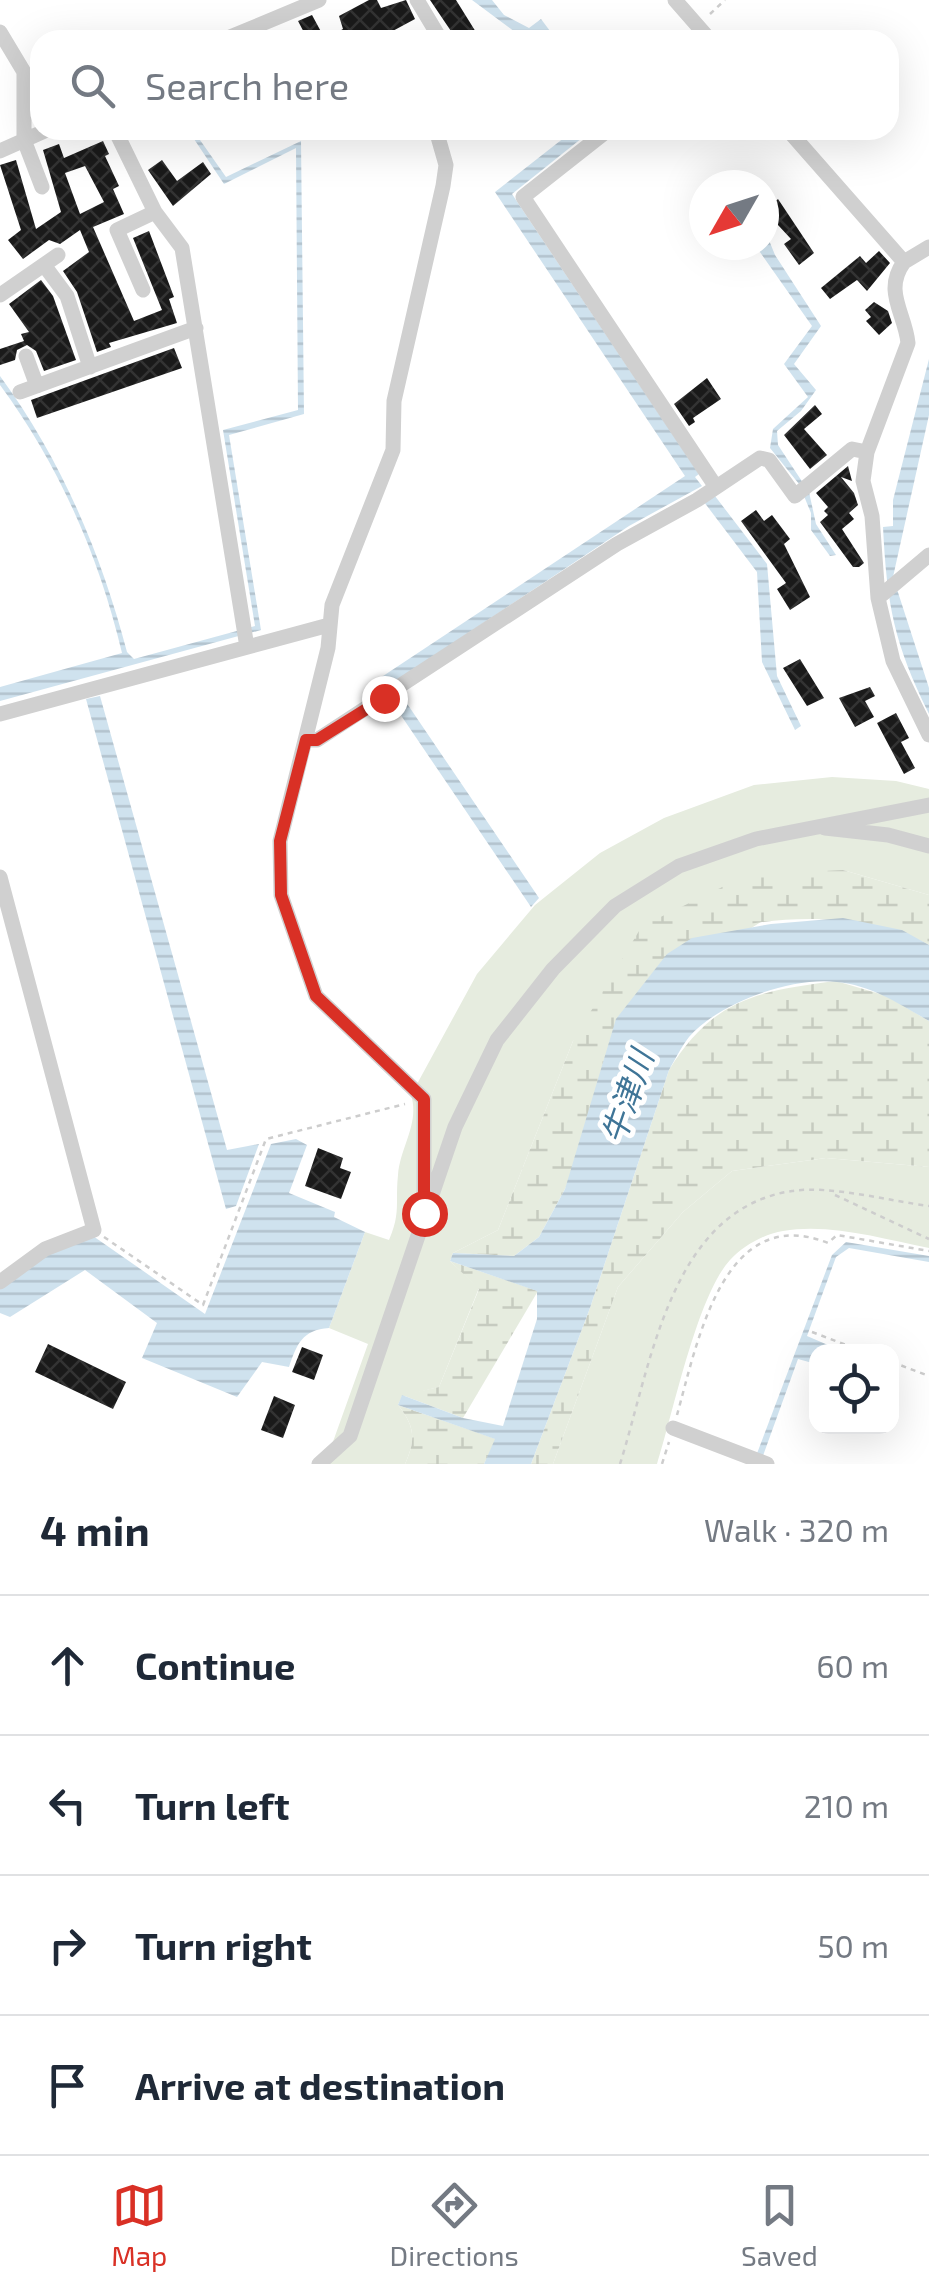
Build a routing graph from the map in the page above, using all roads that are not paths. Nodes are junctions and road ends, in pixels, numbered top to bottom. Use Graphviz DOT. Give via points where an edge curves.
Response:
graph roads {
  1 [pos="319,0"];
  2 [pos="417,0"];
  3 [pos="675,0"];
  4 [pos="247,30"];
  5 [pos="435,30"];
  6 [pos="701,30"];
  7 [pos="0,32"];
  8 [pos="30,137"];
  9 [pos="24,140"];
  10 [pos="120,140"];
  11 [pos="439,140"];
  12 [pos="595,140"];
  13 [pos="797,140"];
  14 [pos="0,150"];
  15 [pos="42,187"];
  16 [pos="154,212"];
  17 [pos="929,247"];
  18 [pos="58,255"];
  19 [pos="904,262"];
  20 [pos="44,264"];
  21 [pos="143,290"];
  22 [pos="0,295"];
  23 [pos="196,328"];
  24 [pos="26,356"];
  25 [pos="90,367"];
  26 [pos="37,386"];
  27 [pos="20,392"];
  28 [pos="867,452"];
  29 [pos="716,487"];
  30 [pos="929,556"];
  31 [pos="878,598"];
  32 [pos="329,625"];
  33 [pos="245,637"];
  34 [pos="0,714"];
  35 [pos="929,736"];
  36 [pos="306,740"];
  37 [pos="929,804"];
  38 [pos="821,827"];
  39 [pos="929,846"];
  40 [pos="0,877"];
  41 [pos="424,1213"];
  42 [pos="0,1282"];
  43 [pos="673,1428"];
  44 [pos="761,1461"];
  45 [pos="319,1464"];
  1 -- 4 [label="street"];
  2 -- 5 [label="street"];
  3 -- 6 [label="street"];
  7 -- 9 [label="street" via="24,72"];
  8 -- 9 [label="street"];
  9 -- 14 [label="street"];
  9 -- 15 [label="street"];
  10 -- 16 [label="street"];
  11 -- 32 [label="street" via="444,186 394,401 393,450"];
  12 -- 29 [label="street" via="522,197"];
  13 -- 19 [label="street"];
  16 -- 21 [label="street" via="117,230"];
  16 -- 23 [label="street" via="182,248"];
  17 -- 19 [label="street"];
  18 -- 20 [label="street"];
  19 -- 28 [label="street" via="895,274 894,295 908,344"];
  20 -- 22 [label="street"];
  20 -- 25 [label="street" via="67,296"];
  23 -- 25 [label="street"];
  23 -- 33 [label="street"];
  24 -- 26 [label="street"];
  25 -- 26 [label="street"];
  26 -- 27 [label="street"];
  28 -- 29 [label="street" via="852,449 795,496 769,460 760,458"];
  28 -- 31 [label="street" via="863,481"];
  29 -- 36 [label="street" via="317,740"];
  30 -- 31 [label="street"];
  31 -- 35 [label="street" via="894,661"];
  32 -- 33 [label="street"];
  32 -- 36 [label="street"];
  33 -- 34 [label="street"];
  36 -- 41 [label="street" via="280,841 281,895 316,996 424,1099"];
  37 -- 38 [label="street"];
  38 -- 39 [label="street"];
  38 -- 41 [label="street" via="679,866 614,906 552,969 497,1040 454,1127"];
  40 -- 42 [label="street" via="94,1230 45,1248"];
  41 -- 45 [label="street" via="350,1436"];
  43 -- 44 [label="street"];
}
